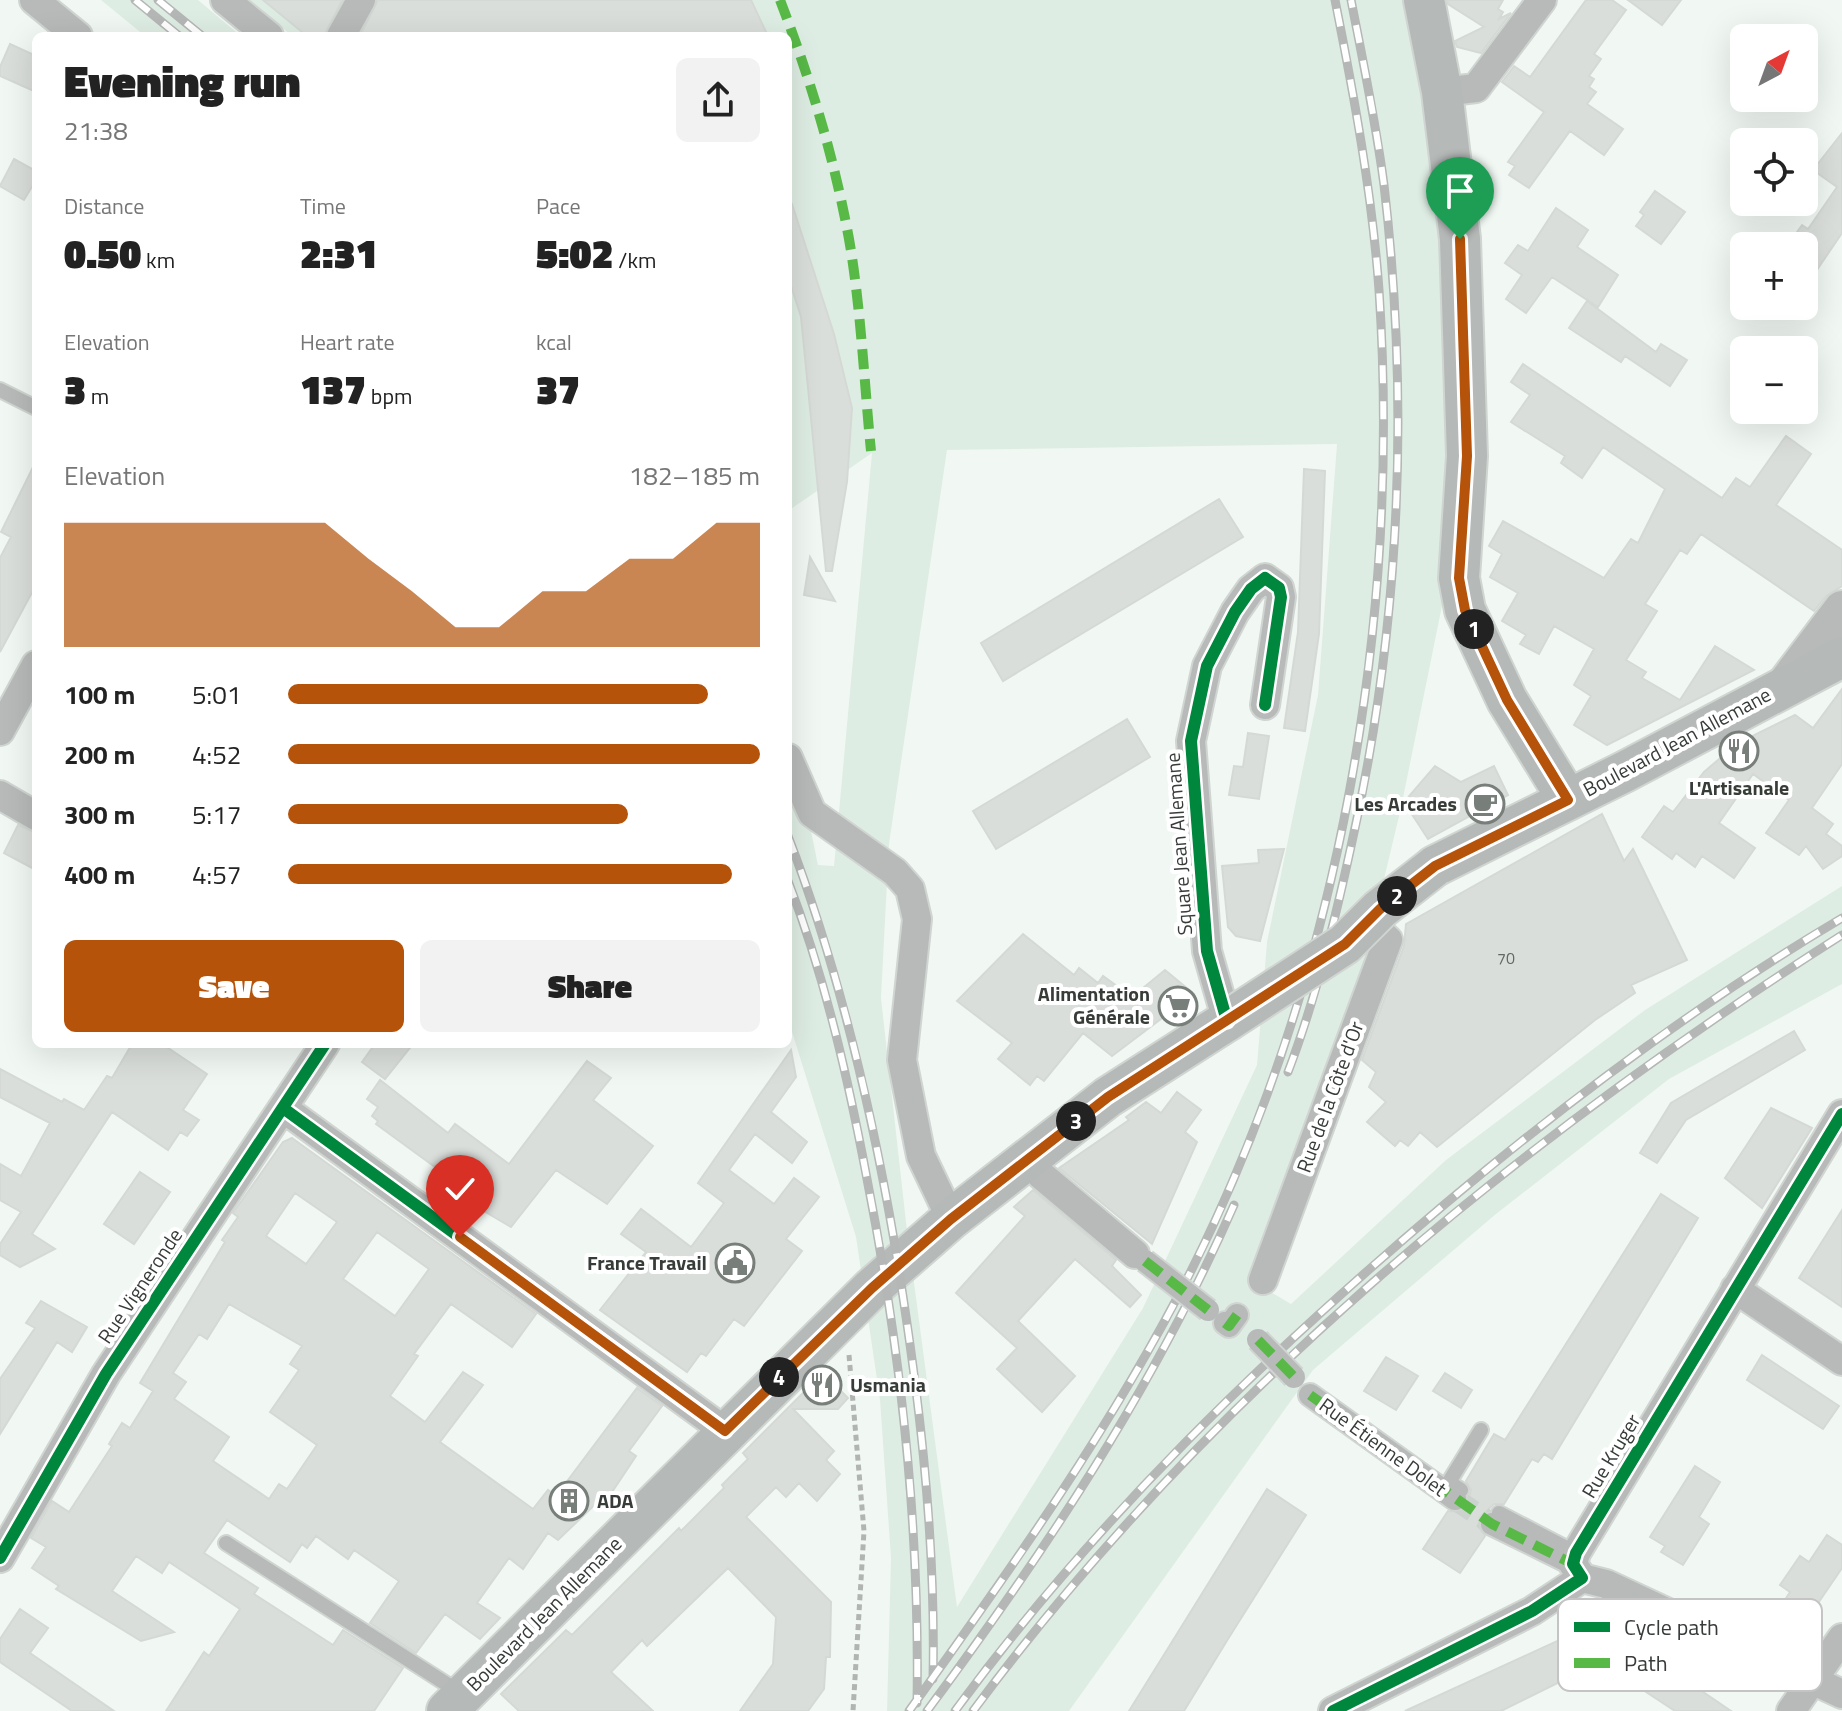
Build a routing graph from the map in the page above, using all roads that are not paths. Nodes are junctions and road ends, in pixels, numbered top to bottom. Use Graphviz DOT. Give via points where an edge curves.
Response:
graph roads {
  1 [pos="34,0"];
  2 [pos="225,0"];
  3 [pos="361,0"];
  4 [pos="1424,0"];
  5 [pos="1542,0"];
  6 [pos="73,32"];
  7 [pos="264,32"];
  8 [pos="343,32"];
  9 [pos="1442,92"];
  10 [pos="0,390"];
  11 [pos="32,406"];
  12 [pos="1842,609"];
  13 [pos="1842,657"];
  14 [pos="32,672"];
  15 [pos="1783,687"];
  16 [pos="1265,705"];
  17 [pos="0,731"];
  18 [pos="792,767"];
  19 [pos="0,795"];
  20 [pos="1568,800"];
  21 [pos="32,814"];
  22 [pos="1368,922"];
  23 [pos="1227,1021"];
  24 [pos="322,1048"];
  25 [pos="283,1108"];
  26 [pos="1842,1114"];
  27 [pos="1027,1158"];
  28 [pos="951,1219"];
  29 [pos="1140,1257"];
  30 [pos="1263,1280"];
  31 [pos="1735,1289"];
  32 [pos="1223,1316"];
  33 [pos="1258,1340"];
  34 [pos="1842,1361"];
  35 [pos="1294,1377"];
  36 [pos="1310,1395"];
  37 [pos="1481,1430"];
  38 [pos="725,1431"];
  39 [pos="1455,1490"];
  40 [pos="1496,1518"];
  41 [pos="226,1543"];
  42 [pos="0,1558"];
  43 [pos="1577,1565"];
  44 [pos="1637,1599"];
  45 [pos="1842,1638"];
  46 [pos="1822,1668"];
  47 [pos="1822,1683"];
  48 [pos="1806,1691"];
  49 [pos="1842,1694"];
  50 [pos="455,1703"];
  51 [pos="1343,1709"];
  52 [pos="1791,1711"];
  1 -- 6 [label="street"];
  2 -- 7 [label="street"];
  3 -- 8 [label="street"];
  4 -- 9 [label="main road"];
  5 -- 9 [label="street" via="1476,88"];
  9 -- 20 [label="main road" via="1460,239 1465,338 1467,456 1459,578 1465,610 1494,673"];
  10 -- 11 [label="lane"];
  12 -- 15 [label="street"];
  13 -- 15 [label="main road, Boulevard Jean Allemane"];
  14 -- 17 [label="street"];
  15 -- 20 [label="main road, Boulevard Jean Allemane"];
  16 -- 23 [label="street, Square Jean Allemane" via="1281,597 1279,588 1265,578 1235,612 1207,666 1191,741 1207,951"];
  18 -- 28 [label="street" via="812,813 895,872 910,889 917,919 902,1060 921,1156"];
  19 -- 21 [label="street"];
  20 -- 22 [label="main road, Boulevard Jean Allemane, bridge" via="1435,866"];
  22 -- 23 [label="main road, Boulevard Jean Allemane, bridge" via="1345,944"];
  22 -- 30 [label="street, Rue de la Côte d'Or" via="1388,940"];
  23 -- 27 [label="main road, Boulevard Jean Allemane" via="1108,1097"];
  24 -- 25 [label="street, Rue Vigneronde"];
  25 -- 38 [label="street"];
  25 -- 42 [label="street, Rue Vigneronde" via="106,1374"];
  26 -- 31 [label="street, Rue Kruger"];
  27 -- 28 [label="main road, Boulevard Jean Allemane"];
  27 -- 29 [label="street"];
  28 -- 38 [label="main road, Boulevard Jean Allemane" via="837,1320"];
  29 -- 32 [label="street, bridge"];
  31 -- 34 [label="street"];
  31 -- 43 [label="street, Rue Kruger"];
  33 -- 35 [label="street, bridge"];
  36 -- 39 [label="street, Rue Étienne Dolet"];
  37 -- 39 [label="lane"];
  38 -- 50 [label="main road, Boulevard Jean Allemane"];
  40 -- 43 [label="street"];
  41 -- 50 [label="lane"];
  43 -- 44 [label="street"];
  43 -- 51 [label="street, Rue Kruger" via="1532,1611"];
  45 -- 46 [label="street"];
  47 -- 49 [label="street"];
  48 -- 52 [label="street"];
}
